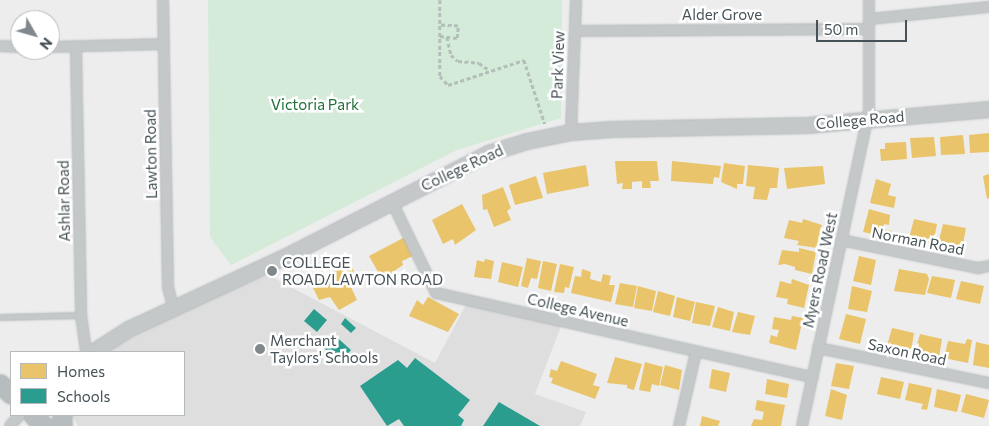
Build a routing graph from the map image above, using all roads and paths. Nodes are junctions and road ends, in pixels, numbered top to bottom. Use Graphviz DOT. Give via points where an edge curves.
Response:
graph roads {
  1 [pos="163,0"];
  2 [pos="440,0"];
  3 [pos="576,0"];
  4 [pos="869,0"];
  5 [pos="989,7"];
  6 [pos="870,24"];
  7 [pos="440,26"];
  8 [pos="575,31"];
  9 [pos="440,36"];
  10 [pos="447,37"];
  11 [pos="164,44"];
  12 [pos="60,47"];
  13 [pos="76,48"];
  14 [pos="489,70"];
  15 [pos="989,109"];
  16 [pos="867,120"];
  17 [pos="570,132"];
  18 [pos="549,135"];
  19 [pos="392,202"];
  20 [pos="841,240"];
  21 [pos="989,266"];
  22 [pos="172,307"];
  23 [pos="81,314"];
  24 [pos="0,317"];
  25 [pos="818,348"];
  26 [pos="86,351"];
  27 [pos="94,351"];
  28 [pos="696,352"];
  29 [pos="813,377"];
  30 [pos="989,383"];
  31 [pos="0,384"];
  32 [pos="10,393"];
  33 [pos="19,416"];
  34 [pos="34,416"];
  35 [pos="10,426"];
  36 [pos="44,426"];
  37 [pos="679,426"];
  38 [pos="802,426"];
  1 -- 11 [label="street, Lawton Road"];
  2 -- 7 [label="path"];
  3 -- 8 [label="street, Park View"];
  4 -- 6 [label="street, Myers Road West"];
  5 -- 6 [label="street, Alder Grove"];
  6 -- 8 [label="street, Alder Grove"];
  6 -- 16 [label="street, Myers Road West"];
  7 -- 9 [label="path"];
  7 -- 10 [label="path" via="458,26 457,38"];
  8 -- 17 [label="street, Park View"];
  9 -- 10 [label="path"];
  9 -- 14 [label="path" via="440,76 448,85"];
  10 -- 14 [label="path" via="451,55 458,61 479,63"];
  11 -- 13 [label="street"];
  11 -- 22 [label="street, Lawton Road" via="168,287"];
  12 -- 13 [label="street"];
  13 -- 23 [label="street, Ashlar Road"];
  14 -- 18 [label="path" via="524,60"];
  15 -- 16 [label="street, College Road"];
  16 -- 17 [label="street, College Road"];
  16 -- 20 [label="street, Myers Road West"];
  17 -- 18 [label="street, College Road"];
  18 -- 19 [label="street, College Road" via="488,153"];
  19 -- 22 [label="street, College Road" via="288,255"];
  19 -- 28 [label="street, College Avenue" via="436,292"];
  20 -- 21 [label="street, Norman Road" via="978,268"];
  20 -- 25 [label="street, Myers Road West"];
  22 -- 27 [label="street, College Road"];
  23 -- 24 [label="lane"];
  23 -- 26 [label="street, Ashlar Road"];
  25 -- 29 [label="street, Myers Road West"];
  25 -- 30 [label="street, Saxon Road"];
  28 -- 29 [label="street, College Avenue"];
  28 -- 37 [label="street"];
  29 -- 38 [label="street, Myers Road West"];
  31 -- 32 [label="highway"];
  33 -- 35 [label="street"];
  34 -- 36 [label="highway"];
}
